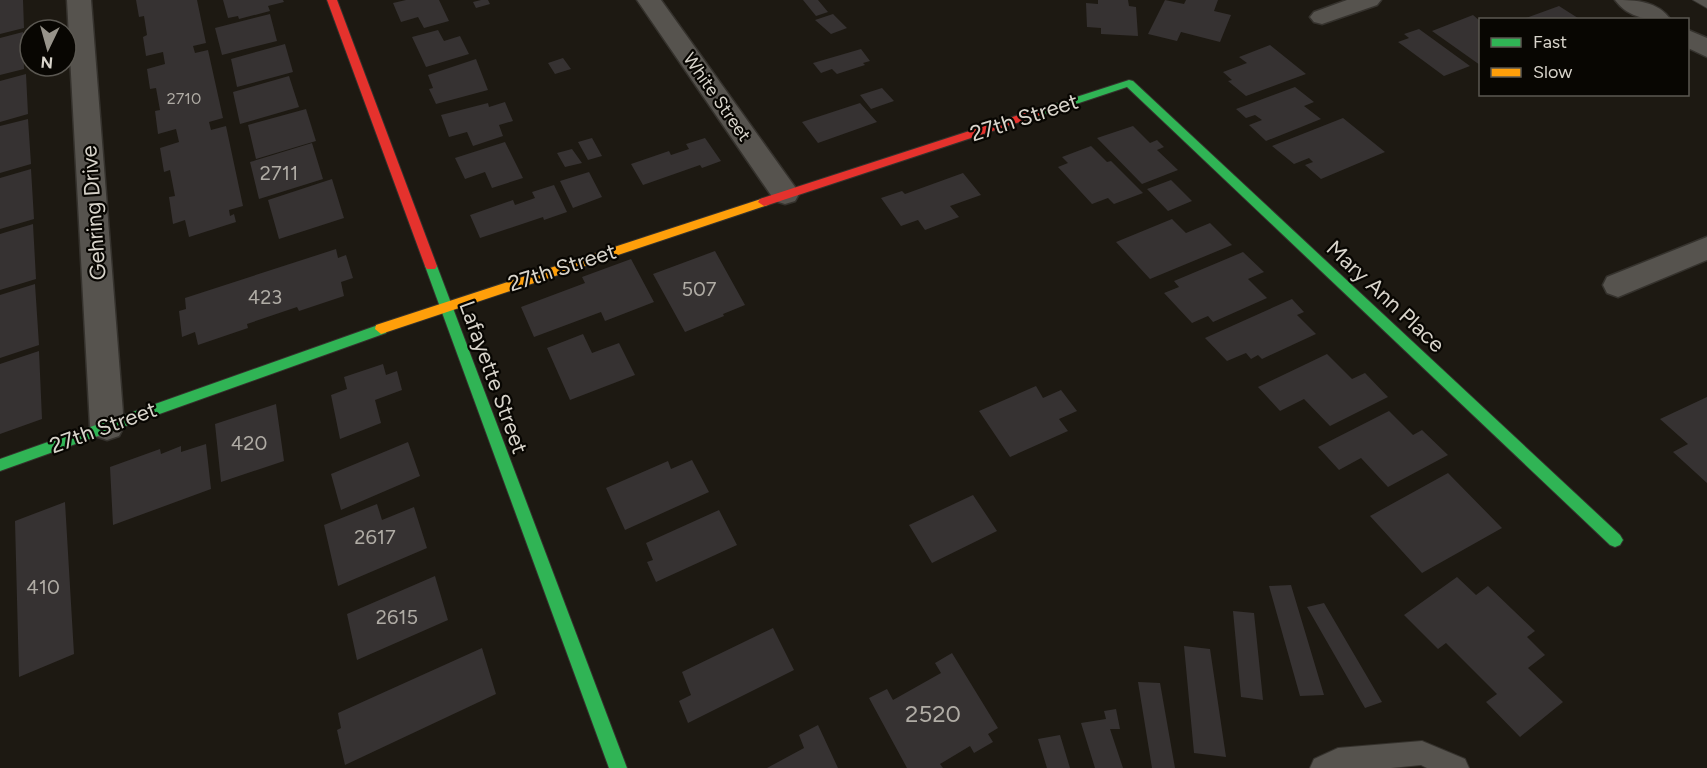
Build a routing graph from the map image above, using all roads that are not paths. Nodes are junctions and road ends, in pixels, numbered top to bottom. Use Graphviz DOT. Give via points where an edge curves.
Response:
graph roads {
  1 [pos="79,0"];
  2 [pos="332,0"];
  3 [pos="649,0"];
  4 [pos="1370,0"];
  5 [pos="1627,0"];
  6 [pos="1700,0"];
  7 [pos="1707,4"];
  8 [pos="1322,17"];
  9 [pos="1656,18"];
  10 [pos="1689,38"];
  11 [pos="1707,49"];
  12 [pos="1129,83"];
  13 [pos="785,194"];
  14 [pos="1707,248"];
  15 [pos="1618,285"];
  16 [pos="446,306"];
  17 [pos="107,426"];
  18 [pos="0,465"];
  19 [pos="1615,540"];
  20 [pos="618,768"];
  21 [pos="1323,768"];
  22 [pos="1456,768"];
  1 -- 17 [label="street, Gehring Drive"];
  2 -- 16 [label="street, Lafayette Street"];
  3 -- 13 [label="street, White Street"];
  4 -- 8 [label="street"];
  5 -- 9 [label="street"];
  6 -- 7 [label="lane"];
  10 -- 11 [label="street"];
  12 -- 13 [label="street, 27th Street"];
  12 -- 19 [label="street, Mary Ann Place"];
  13 -- 16 [label="street, 27th Street"];
  14 -- 15 [label="street"];
  16 -- 17 [label="street, 27th Street"];
  16 -- 20 [label="street, Lafayette Street"];
  17 -- 18 [label="street, 27th Street"];
  21 -- 22 [label="lane" via="1338,760 1422,753"];
}
